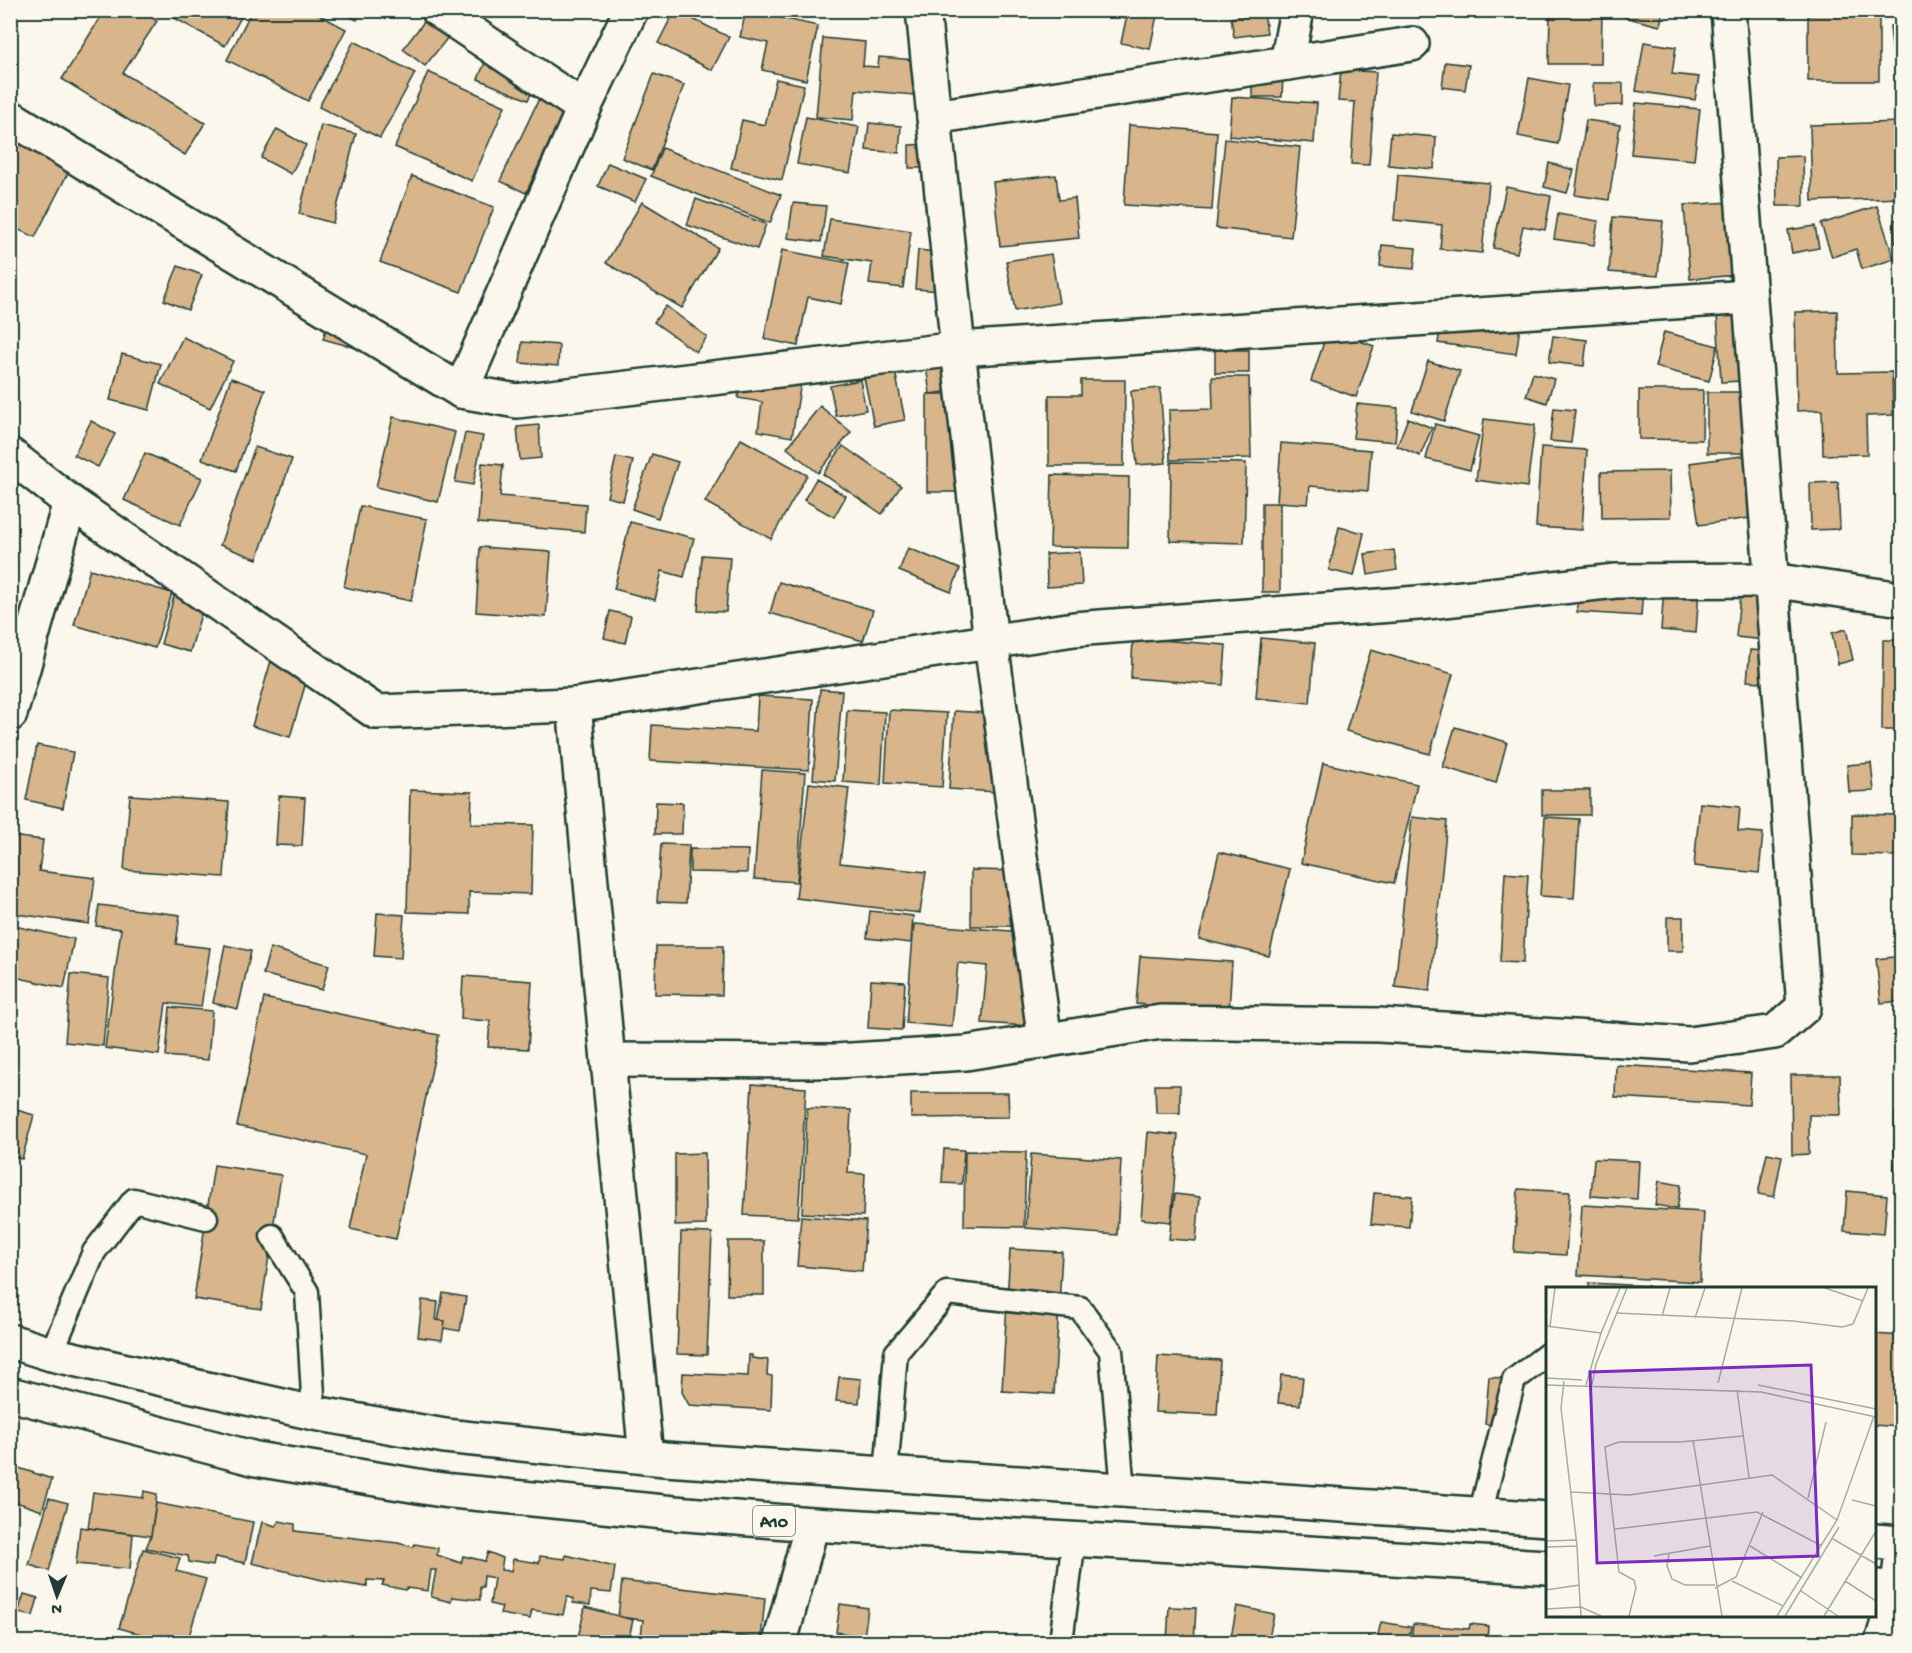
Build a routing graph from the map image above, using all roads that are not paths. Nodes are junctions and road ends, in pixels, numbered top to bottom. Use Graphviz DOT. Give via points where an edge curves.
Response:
graph roads {
  1 [pos="438,10"];
  2 [pos="631,10"];
  3 [pos="923,10"];
  4 [pos="1297,10"];
  5 [pos="1728,10"];
  6 [pos="1412,44"];
  7 [pos="1287,63"];
  8 [pos="584,108"];
  9 [pos="10,117"];
  10 [pos="934,117"];
  11 [pos="1749,297"];
  12 [pos="958,349"];
  13 [pos="461,391"];
  14 [pos="10,455"];
  15 [pos="70,502"];
  16 [pos="1771,580"];
  17 [pos="1902,599"];
  18 [pos="991,642"];
  19 [pos="574,705"];
  20 [pos="10,714"];
  21 [pos="1044,1041"];
  22 [pos="608,1060"];
  23 [pos="206,1218"];
  24 [pos="272,1236"];
  25 [pos="10,1341"];
  26 [pos="51,1354"];
  27 [pos="1546,1356"];
  28 [pos="10,1395"];
  29 [pos="314,1413"];
  30 [pos="646,1457"];
  31 [pos="886,1474"];
  32 [pos="1123,1490"];
  33 [pos="1480,1515"];
  34 [pos="1546,1519"];
  35 [pos="812,1524"];
  36 [pos="1074,1539"];
  37 [pos="1876,1541"];
  38 [pos="1902,1543"];
  39 [pos="1902,1550"];
  40 [pos="1546,1567"];
  41 [pos="1891,1588"];
  42 [pos="780,1642"];
  43 [pos="1061,1642"];
  44 [pos="1882,1642"];
  1 -- 8 [label="main road"];
  2 -- 8 [label="main road"];
  3 -- 10 [label="main road"];
  4 -- 7 [label="main road"];
  5 -- 11 [label="main road"];
  6 -- 7 [label="main road"];
  7 -- 10 [label="main road"];
  8 -- 13 [label="main road"];
  9 -- 13 [label="main road"];
  10 -- 12 [label="main road"];
  11 -- 12 [label="main road"];
  11 -- 16 [label="main road"];
  12 -- 13 [label="main road" via="517,401"];
  12 -- 18 [label="main road"];
  14 -- 15 [label="main road"];
  15 -- 19 [label="main road" via="376,712"];
  15 -- 20 [label="main road"];
  16 -- 17 [label="main road"];
  16 -- 18 [label="main road" via="1616,581 1418,603 1074,629"];
  16 -- 21 [label="main road" via="1804,1007 1775,1032 1689,1044 1379,1025 1161,1022"];
  18 -- 19 [label="main road"];
  18 -- 21 [label="main road"];
  19 -- 22 [label="main road"];
  21 -- 22 [label="main road" via="966,1053 835,1061"];
  22 -- 30 [label="main road"];
  23 -- 26 [label="lane" via="134,1200 94,1252"];
  24 -- 29 [label="lane" via="307,1292"];
  25 -- 26 [label="main road"];
  26 -- 29 [label="main road"];
  27 -- 33 [label="lane" via="1514,1380"];
  28 -- 35 [label="main road, A10" via="256,1459 442,1490"];
  29 -- 30 [label="main road" via="445,1436"];
  30 -- 31 [label="main road"];
  31 -- 32 [label="main road"];
  31 -- 32 [label="lane" via="896,1353 947,1293 1080,1308 1111,1352"];
  32 -- 33 [label="main road"];
  33 -- 34 [label="main road"];
  35 -- 36 [label="main road, A10"];
  35 -- 42 [label="main road"];
  36 -- 40 [label="main road, A10"];
  36 -- 43 [label="lane"];
  37 -- 38 [label="main road"];
  39 -- 41 [label="main road"];
  41 -- 44 [label="main road"];
}
